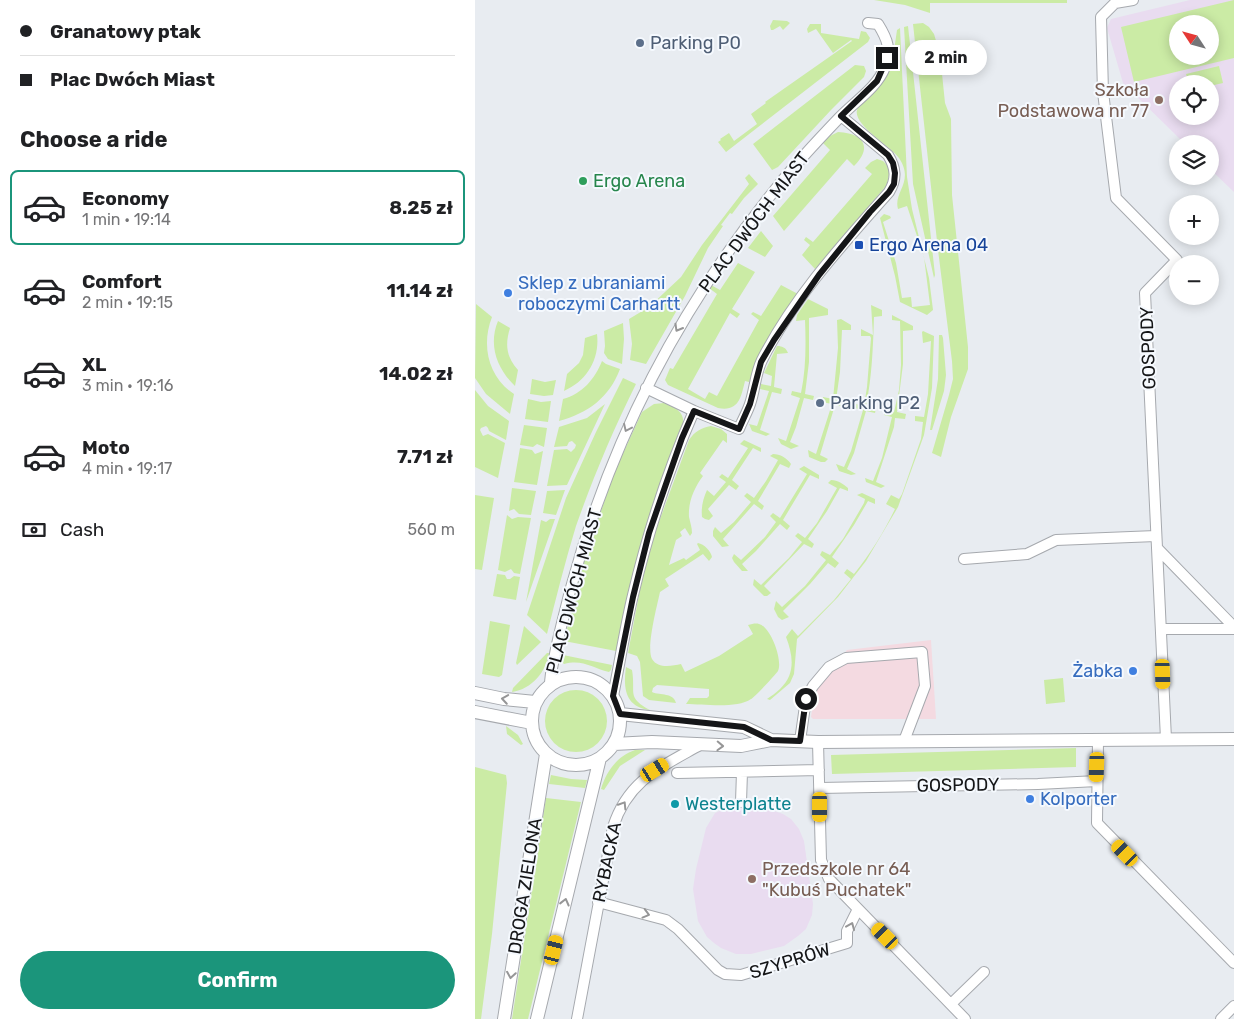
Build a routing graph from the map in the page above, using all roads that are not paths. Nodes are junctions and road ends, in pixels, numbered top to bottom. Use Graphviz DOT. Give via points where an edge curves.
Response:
graph roads {
  1 [pos="1133,0"];
  2 [pos="868,23"];
  3 [pos="841,116"];
  4 [pos="646,388"];
  5 [pos="694,411"];
  6 [pos="1156,536"];
  7 [pos="1157,548"];
  8 [pos="964,559"];
  9 [pos="1234,628"];
  10 [pos="1162,629"];
  11 [pos="550,684"];
  12 [pos="475,693"];
  13 [pos="613,696"];
  14 [pos="535,702"];
  15 [pos="475,712"];
  16 [pos="620,714"];
  17 [pos="532,723"];
  18 [pos="1166,739"];
  19 [pos="1234,739"];
  20 [pos="771,740"];
  21 [pos="1098,740"];
  22 [pos="800,741"];
  23 [pos="904,741"];
  24 [pos="819,742"];
  25 [pos="614,744"];
  26 [pos="700,745"];
  27 [pos="546,754"];
  28 [pos="600,758"];
  29 [pos="819,770"];
  30 [pos="741,772"];
  31 [pos="677,773"];
  32 [pos="1097,781"];
  33 [pos="820,788"];
  34 [pos="741,802"];
  35 [pos="598,902"];
  36 [pos="859,909"];
  37 [pos="1234,963"];
  38 [pos="984,972"];
  39 [pos="951,1004"];
  40 [pos="1234,1006"];
  41 [pos="504,1019"];
  42 [pos="537,1019"];
  43 [pos="577,1019"];
  44 [pos="965,1019"];
  45 [pos="1221,1019"];
  1 -- 6 [label="street, GOSPODY" via="1115,3 1101,17 1103,92 1116,198 1177,260 1145,293"];
  2 -- 3 [label="street, PLAC DWÓCH MIAST" via="879,24 887,37 887,58 877,81"];
  3 -- 4 [label="street, PLAC DWÓCH MIAST, one-way" via="799,160 726,254 691,306"];
  3 -- 5 [label="street" via="888,155 893,163 894,184 819,275 766,352 739,429"];
  4 -- 5 [label="street"];
  4 -- 11 [label="street, PLAC DWÓCH MIAST, one-way" via="610,468 578,561"];
  5 -- 13 [label="street" via="649,533"];
  6 -- 7 [label="street, GOSPODY"];
  6 -- 8 [label="street" via="1056,540 1027,554"];
  7 -- 9 [label="street"];
  7 -- 10 [label="street, GOSPODY"];
  9 -- 10 [label="street"];
  10 -- 18 [label="street, GOSPODY"];
  11 -- 13 [label="street" via="563,678 584,677 603,686"];
  11 -- 14 [label="street"];
  14 -- 12 [label="street, one-way"];
  13 -- 16 [label="street"];
  14 -- 17 [label="street"];
  15 -- 17 [label="street"];
  16 -- 20 [label="street" via="744,727"];
  16 -- 25 [label="street"];
  17 -- 27 [label="street" via="534,734"];
  18 -- 19 [label="street"];
  18 -- 21 [label="street"];
  20 -- 22 [label="street"];
  26 -- 20 [label="street, one-way" via="741,746"];
  21 -- 23 [label="street"];
  21 -- 32 [label="street"];
  22 -- 23 [label="street" via="806,699 829,667 846,658 922,652 925,686"];
  22 -- 24 [label="street"];
  23 -- 24 [label="street"];
  24 -- 29 [label="street"];
  25 -- 26 [label="street"];
  25 -- 28 [label="street"];
  35 -- 26 [label="street, RYBACKA, one-way" via="613,827 625,802 645,777"];
  27 -- 28 [label="street" via="561,762 578,765"];
  27 -- 41 [label="street, DROGA ZIELONA, one-way"];
  42 -- 28 [label="street, one-way"];
  29 -- 30 [label="street"];
  29 -- 33 [label="street"];
  30 -- 31 [label="street"];
  30 -- 34 [label="street"];
  32 -- 33 [label="street, GOSPODY"];
  32 -- 37 [label="street" via="1096,819 1099,827"];
  33 -- 36 [label="street" via="821,860 829,879"];
  35 -- 36 [label="street, SZYPRÓW, one-way" via="666,920 718,970 741,975 847,943 847,931"];
  35 -- 43 [label="street, RYBACKA"];
  36 -- 39 [label="street"];
  38 -- 39 [label="street"];
  39 -- 44 [label="street"];
  40 -- 45 [label="street"];
}
